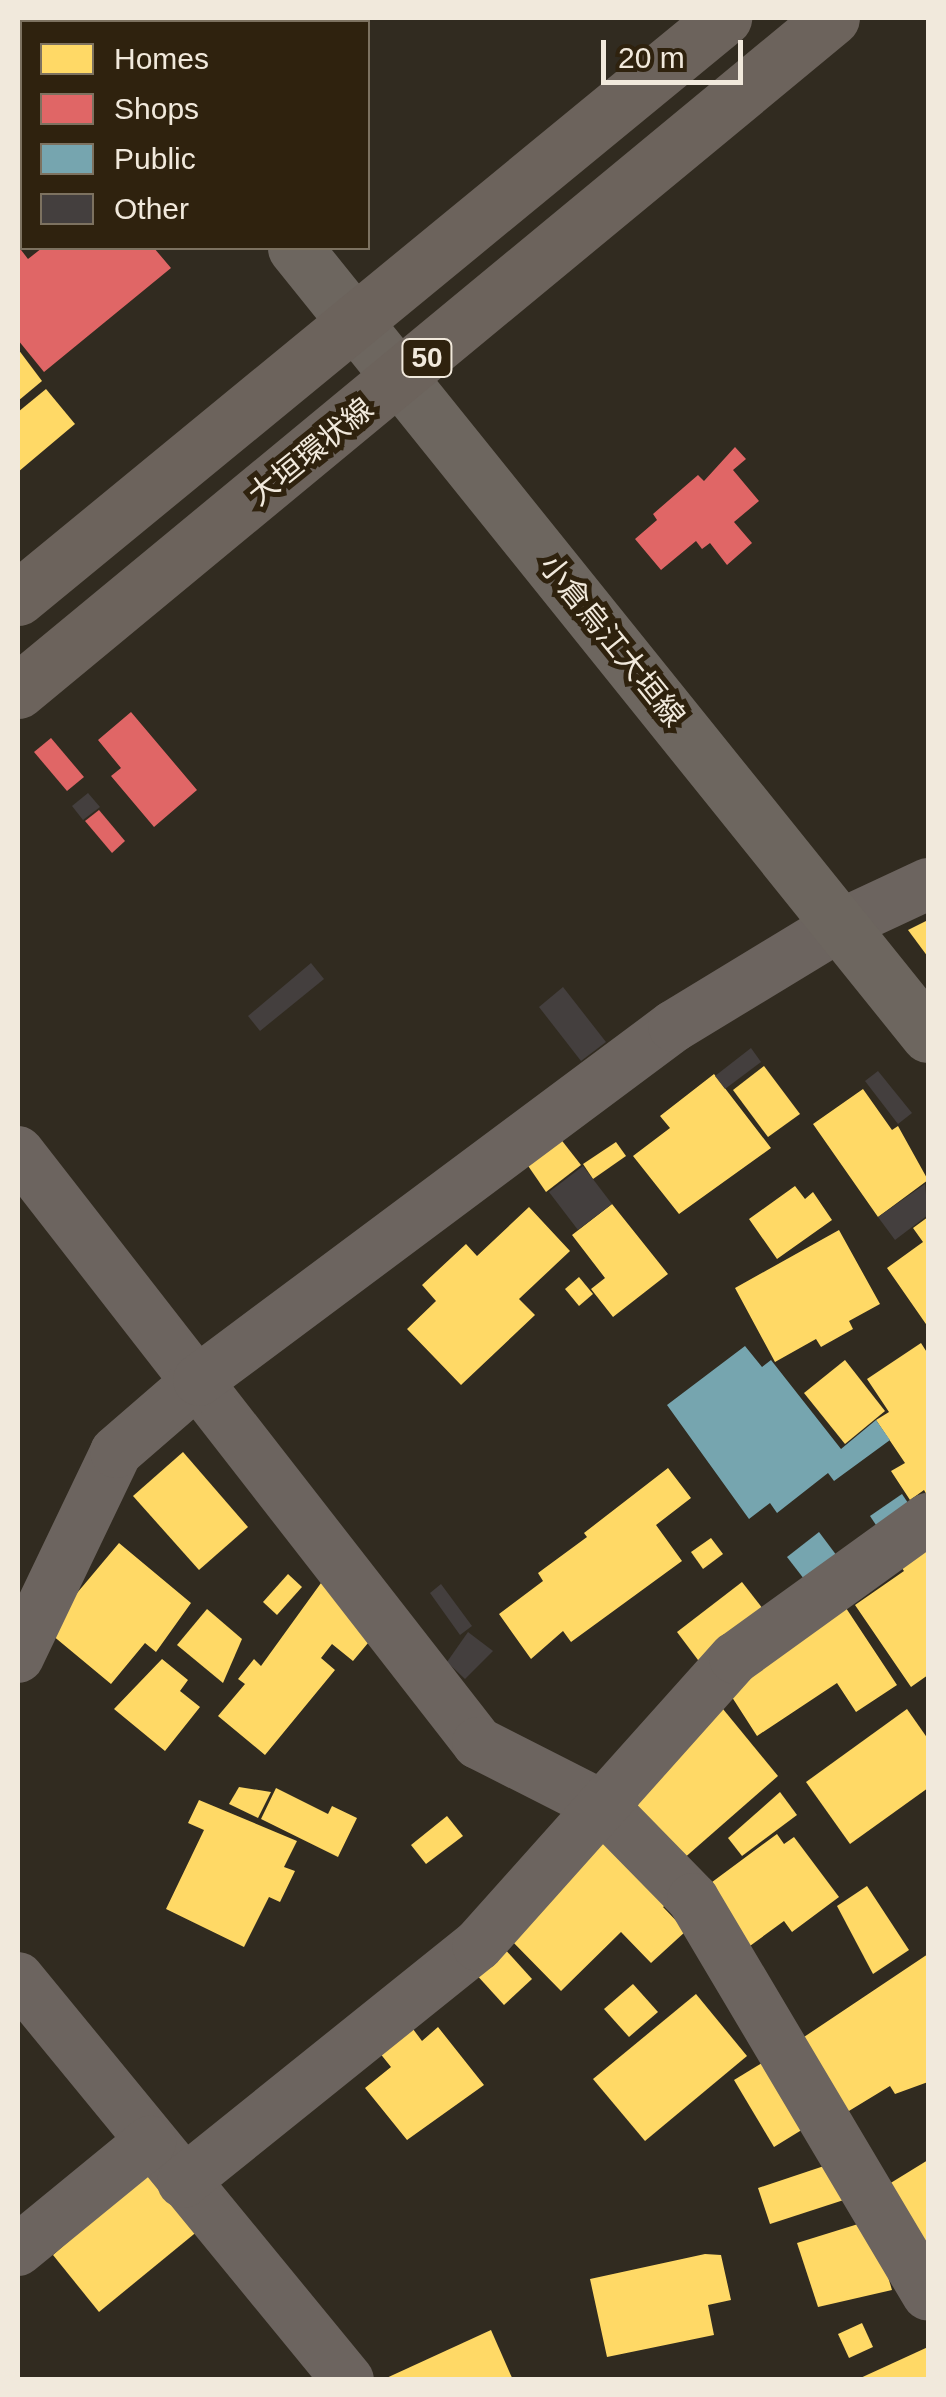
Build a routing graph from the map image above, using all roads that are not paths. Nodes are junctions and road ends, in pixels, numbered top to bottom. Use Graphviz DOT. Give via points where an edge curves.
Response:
graph roads {
  1 [pos="724,18"];
  2 [pos="832,18"];
  3 [pos="296,250"];
  4 [pos="354,320"];
  5 [pos="402,378"];
  6 [pos="18,598"];
  7 [pos="18,691"];
  8 [pos="928,884"];
  9 [pos="840,926"];
  10 [pos="928,1036"];
  11 [pos="18,1152"];
  12 [pos="199,1380"];
  13 [pos="928,1519"];
  14 [pos="18,1657"];
  15 [pos="602,1806"];
  16 [pos="18,1978"];
  17 [pos="150,2142"];
  18 [pos="182,2182"];
  19 [pos="18,2250"];
  20 [pos="928,2295"];
  21 [pos="348,2380"];
  1 -- 4 [label="main road, 50"];
  2 -- 5 [label="main road, 大垣環状線 / 50"];
  3 -- 4 [label="main road, 小倉烏江大垣線"];
  4 -- 5 [label="main road, 小倉烏江大垣線"];
  4 -- 6 [label="main road, 50"];
  5 -- 7 [label="main road, 大垣環状線 / 50"];
  5 -- 9 [label="main road, 小倉烏江大垣線"];
  8 -- 9 [label="street"];
  9 -- 10 [label="main road, 小倉烏江大垣線"];
  9 -- 12 [label="street" via="674,1026"];
  11 -- 12 [label="street"];
  12 -- 14 [label="street" via="116,1452"];
  12 -- 15 [label="street" via="478,1743"];
  13 -- 15 [label="street" via="735,1658"];
  15 -- 18 [label="street" via="478,1944"];
  15 -- 20 [label="street" via="694,1899"];
  16 -- 17 [label="street"];
  17 -- 18 [label="street"];
  17 -- 19 [label="street"];
  18 -- 21 [label="street"];
}
